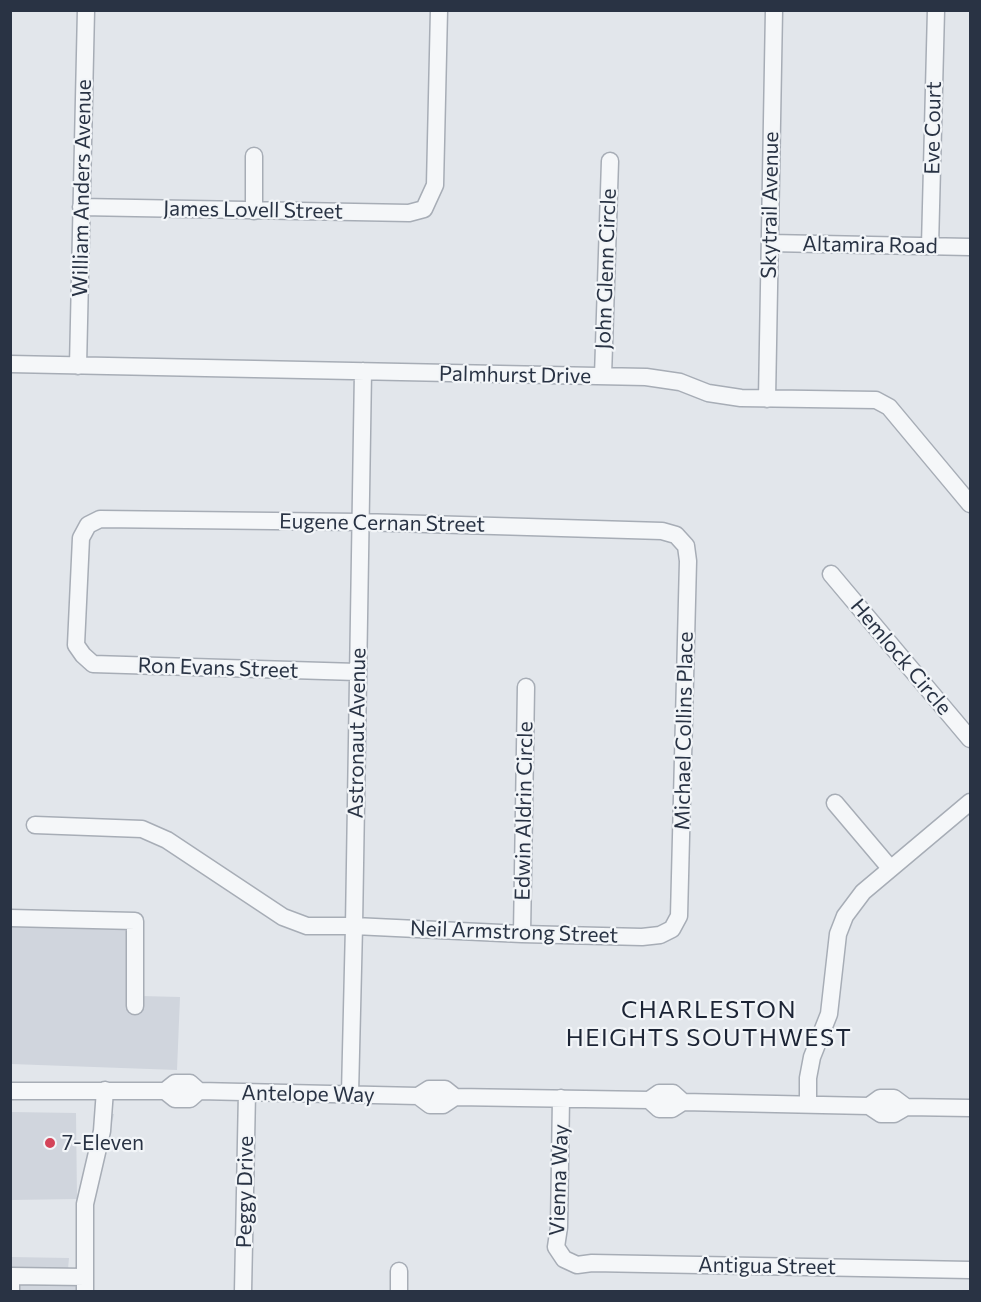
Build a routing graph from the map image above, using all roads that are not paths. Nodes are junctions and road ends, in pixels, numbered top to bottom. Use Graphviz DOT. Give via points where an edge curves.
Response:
graph roads {
  1 [pos="86,10"];
  2 [pos="439,10"];
  3 [pos="774,10"];
  4 [pos="936,10"];
  5 [pos="254,156"];
  6 [pos="609,161"];
  7 [pos="81,207"];
  8 [pos="254,211"];
  9 [pos="770,243"];
  10 [pos="930,246"];
  11 [pos="970,247"];
  12 [pos="10,364"];
  13 [pos="78,366"];
  14 [pos="363,371"];
  15 [pos="603,376"];
  16 [pos="767,399"];
  17 [pos="970,501"];
  18 [pos="360,522"];
  19 [pos="676,535"];
  20 [pos="831,574"];
  21 [pos="82,655"];
  22 [pos="357,672"];
  23 [pos="526,687"];
  24 [pos="970,739"];
  25 [pos="970,802"];
  26 [pos="835,803"];
  27 [pos="35,825"];
  28 [pos="890,868"];
  29 [pos="10,918"];
  30 [pos="354,926"];
  31 [pos="672,929"];
  32 [pos="522,934"];
  33 [pos="135,1006"];
  34 [pos="105,1090"];
  35 [pos="10,1091"];
  36 [pos="247,1092"];
  37 [pos="350,1094"];
  38 [pos="561,1098"];
  39 [pos="808,1104"];
  40 [pos="970,1108"];
  41 [pos="564,1259"];
  42 [pos="970,1269"];
  43 [pos="399,1271"];
  44 [pos="85,1284"];
  45 [pos="11,1292"];
  46 [pos="243,1292"];
  47 [pos="399,1292"];
  1 -- 7 [label="street, William Anders Avenue"];
  2 -- 8 [label="street, James Lovell Street" via="435,185 424,209 410,213"];
  3 -- 9 [label="street, Skytrail Avenue"];
  4 -- 10 [label="street, Eve Court"];
  5 -- 8 [label="street"];
  6 -- 15 [label="street, John Glenn Circle"];
  7 -- 8 [label="street, James Lovell Street"];
  7 -- 13 [label="street, William Anders Avenue"];
  9 -- 10 [label="street, Altamira Road"];
  9 -- 16 [label="street, Skytrail Avenue"];
  10 -- 11 [label="street, Altamira Road"];
  12 -- 13 [label="street, Palmhurst Drive"];
  13 -- 14 [label="street, Palmhurst Drive"];
  14 -- 15 [label="street, Palmhurst Drive"];
  14 -- 18 [label="street, Astronaut Avenue"];
  15 -- 16 [label="street, Palmhurst Drive" via="646,377 680,382 708,393"];
  16 -- 17 [label="street, Palmhurst Drive" via="876,400 890,407"];
  18 -- 19 [label="street, Eugene Cernan Street" via="662,531"];
  18 -- 21 [label="street, Eugene Cernan Street" via="100,519 88,525 81,538 76,645"];
  18 -- 22 [label="street, Astronaut Avenue"];
  19 -- 31 [label="street, Michael Collins Place" via="686,546 688,561 680,916"];
  20 -- 24 [label="street, Hemlock Circle"];
  21 -- 22 [label="street, Ron Evans Street" via="93,664"];
  22 -- 30 [label="street, Astronaut Avenue"];
  23 -- 32 [label="street, Edwin Aldrin Circle"];
  25 -- 28 [label="street"];
  26 -- 28 [label="street"];
  27 -- 30 [label="street, Neil Armstrong Street" via="142,829 167,840 283,917 307,926"];
  28 -- 39 [label="street" via="863,892 845,916 838,934 829,1014 812,1057"];
  29 -- 33 [label="street" via="135,921"];
  30 -- 32 [label="street, Neil Armstrong Street"];
  30 -- 37 [label="street, Astronaut Avenue"];
  31 -- 32 [label="street, Neil Armstrong Street" via="642,937"];
  34 -- 35 [label="street, Antelope Way"];
  34 -- 36 [label="street, Antelope Way" via="165,1091 175,1083 190,1083 199,1091"];
  34 -- 44 [label="street" via="102,1131 86,1204"];
  36 -- 37 [label="street, Antelope Way"];
  36 -- 46 [label="street, Peggy Drive"];
  37 -- 38 [label="street, Antelope Way" via="418,1096 430,1105 443,1105 455,1097"];
  38 -- 39 [label="street, Antelope Way" via="649,1100 659,1109 672,1109 683,1102"];
  38 -- 41 [label="street, Vienna Way" via="556,1247"];
  39 -- 40 [label="street, Antelope Way" via="869,1106 880,1098 894,1098 906,1107"];
  41 -- 42 [label="street, Antigua Street" via="577,1265"];
  43 -- 47 [label="street"];
  44 -- 45 [label="street" via="11,1276"];
}
